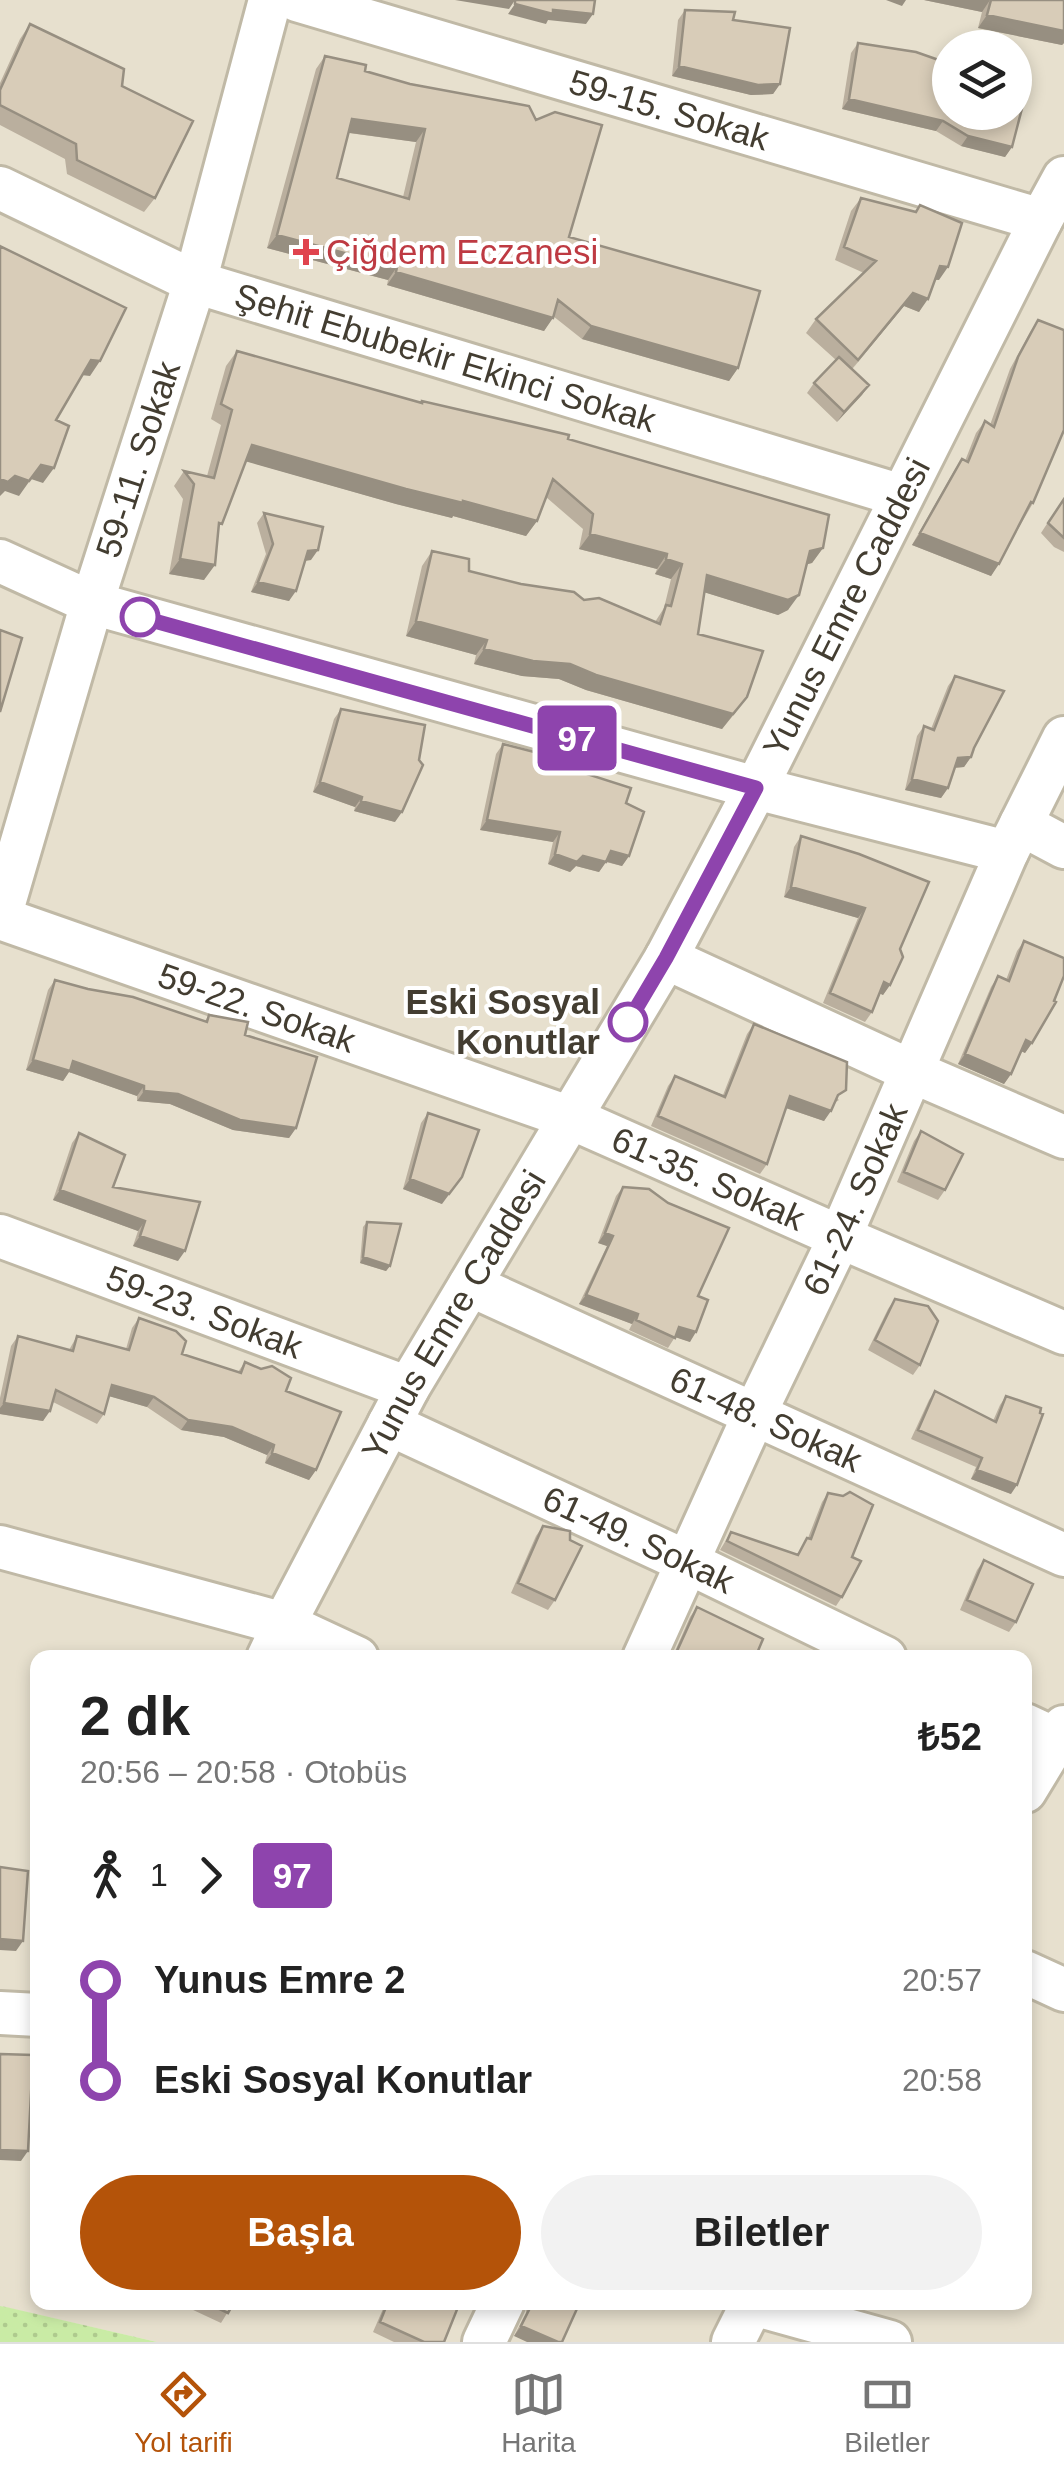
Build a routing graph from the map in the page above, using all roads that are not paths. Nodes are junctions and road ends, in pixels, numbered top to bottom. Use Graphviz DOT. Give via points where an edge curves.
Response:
graph roads {
  1 [pos="270,0"];
  2 [pos="297,0"];
  3 [pos="1064,178"];
  4 [pos="0,188"];
  5 [pos="1040,220"];
  6 [pos="195,282"];
  7 [pos="902,496"];
  8 [pos="0,561"];
  9 [pos="92,603"];
  10 [pos="1064,738"];
  11 [pos="756,788"];
  12 [pos="1014,838"];
  13 [pos="1064,847"];
  14 [pos="0,918"];
  15 [pos="666,958"];
  16 [pos="911,1072"];
  17 [pos="571,1118"];
  18 [pos="1064,1136"];
  19 [pos="0,1236"];
  20 [pos="840,1237"];
  21 [pos="470,1285"];
  22 [pos="1064,1333"];
  23 [pos="398,1406"];
  24 [pos="754,1414"];
  25 [pos="0,1546"];
  26 [pos="1064,1555"];
  27 [pos="687,1562"];
  28 [pos="276,1641"];
  29 [pos="319,1650"];
  30 [pos="648,1650"];
  31 [pos="868,1650"];
  32 [pos="1049,1731"];
  33 [pos="1032,1774"];
  34 [pos="1032,1975"];
  35 [pos="1064,1990"];
  36 [pos="0,2012"];
  37 [pos="30,2014"];
  38 [pos="499,2310"];
  39 [pos="746,2313"];
  40 [pos="484,2342"];
  41 [pos="890,2342"];
  1 -- 6 [label="street, 59-11. Sokak"];
  2 -- 5 [label="street, 59-15. Sokak"];
  3 -- 5 [label="street, Yunus Emre Caddesi"];
  4 -- 6 [label="street, Şehit Ebubekir Ekinci Sokak"];
  5 -- 7 [label="street, Yunus Emre Caddesi"];
  6 -- 7 [label="street, Şehit Ebubekir Ekinci Sokak"];
  6 -- 9 [label="street, 59-11. Sokak"];
  7 -- 11 [label="street, Yunus Emre Caddesi"];
  8 -- 9 [label="street"];
  9 -- 11 [label="street"];
  9 -- 14 [label="street, 59-11. Sokak"];
  10 -- 12 [label="street, 61-24. Sokak"];
  11 -- 12 [label="street"];
  11 -- 15 [label="street, Yunus Emre Caddesi"];
  12 -- 13 [label="street"];
  12 -- 16 [label="street, 61-24. Sokak"];
  14 -- 17 [label="street, 59-22. Sokak"];
  15 -- 16 [label="street"];
  15 -- 17 [label="street, Yunus Emre Caddesi"];
  16 -- 18 [label="street"];
  16 -- 20 [label="street, 61-24. Sokak"];
  17 -- 20 [label="street, 61-35. Sokak"];
  17 -- 21 [label="street, Yunus Emre Caddesi"];
  19 -- 23 [label="street, 59-23. Sokak"];
  20 -- 22 [label="street, 61-35. Sokak"];
  20 -- 24 [label="street, 61-24. Sokak"];
  21 -- 23 [label="street, Yunus Emre Caddesi"];
  21 -- 24 [label="street, 61-48. Sokak"];
  23 -- 27 [label="street, 61-49. Sokak"];
  23 -- 28 [label="street, Yunus Emre Caddesi"];
  24 -- 26 [label="street, 61-48. Sokak"];
  24 -- 27 [label="street, 61-24. Sokak"];
  25 -- 28 [label="street"];
  27 -- 30 [label="street, 61-24. Sokak"];
  27 -- 31 [label="street, 61-49. Sokak"];
  28 -- 29 [label="street"];
  32 -- 33 [label="street"];
  34 -- 35 [label="street"];
  36 -- 37 [label="street"];
  38 -- 40 [label="street"];
  39 -- 41 [label="street"];
}
